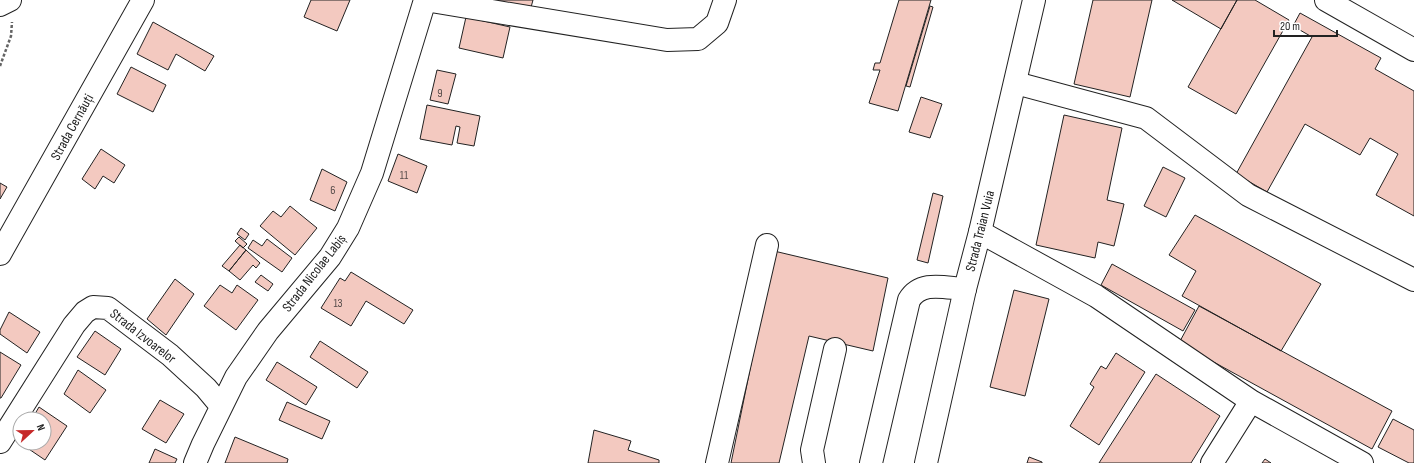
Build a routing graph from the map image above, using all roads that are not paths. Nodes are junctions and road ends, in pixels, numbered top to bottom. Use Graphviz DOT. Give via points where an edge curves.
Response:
graph roads {
  1 [pos="143,0"];
  2 [pos="425,0"];
  3 [pos="725,0"];
  4 [pos="1034,0"];
  5 [pos="1326,0"];
  6 [pos="1414,50"];
  7 [pos="1016,83"];
  8 [pos="980,232"];
  9 [pos="767,245"];
  10 [pos="0,254"];
  11 [pos="1414,280"];
  12 [pos="965,289"];
  13 [pos="835,349"];
  14 [pos="1251,402"];
  15 [pos="221,406"];
  16 [pos="0,442"];
  17 [pos="195,463"];
  18 [pos="717,463"];
  19 [pos="814,463"];
  20 [pos="871,463"];
  21 [pos="926,463"];
  22 [pos="1212,463"];
  23 [pos="1362,463"];
  1 -- 10 [label="street, Strada Cernăuți"];
  2 -- 3 [label="street" via="667,40 698,39 717,23"];
  2 -- 15 [label="street, Strada Nicolae Labiș" via="372,173 348,228 330,257 251,354"];
  4 -- 7 [label="street, Strada Traian Vuia"];
  5 -- 6 [label="street"];
  7 -- 8 [label="street, Strada Traian Vuia"];
  7 -- 11 [label="street" via="1146,118 1248,195"];
  8 -- 12 [label="street, Strada Traian Vuia"];
  8 -- 14 [label="street" via="1096,296"];
  9 -- 18 [label="street"];
  12 -- 20 [label="street" via="926,287 913,293 909,300"];
  12 -- 21 [label="street, Strada Traian Vuia"];
  13 -- 19 [label="street" via="812,450"];
  14 -- 22 [label="street"];
  14 -- 23 [label="street"];
  15 -- 16 [label="street, Strada Izvoarelor" via="206,388 108,308 93,307 74,325"];
  15 -- 17 [label="street, Strada Nicolae Labiș"];
}
